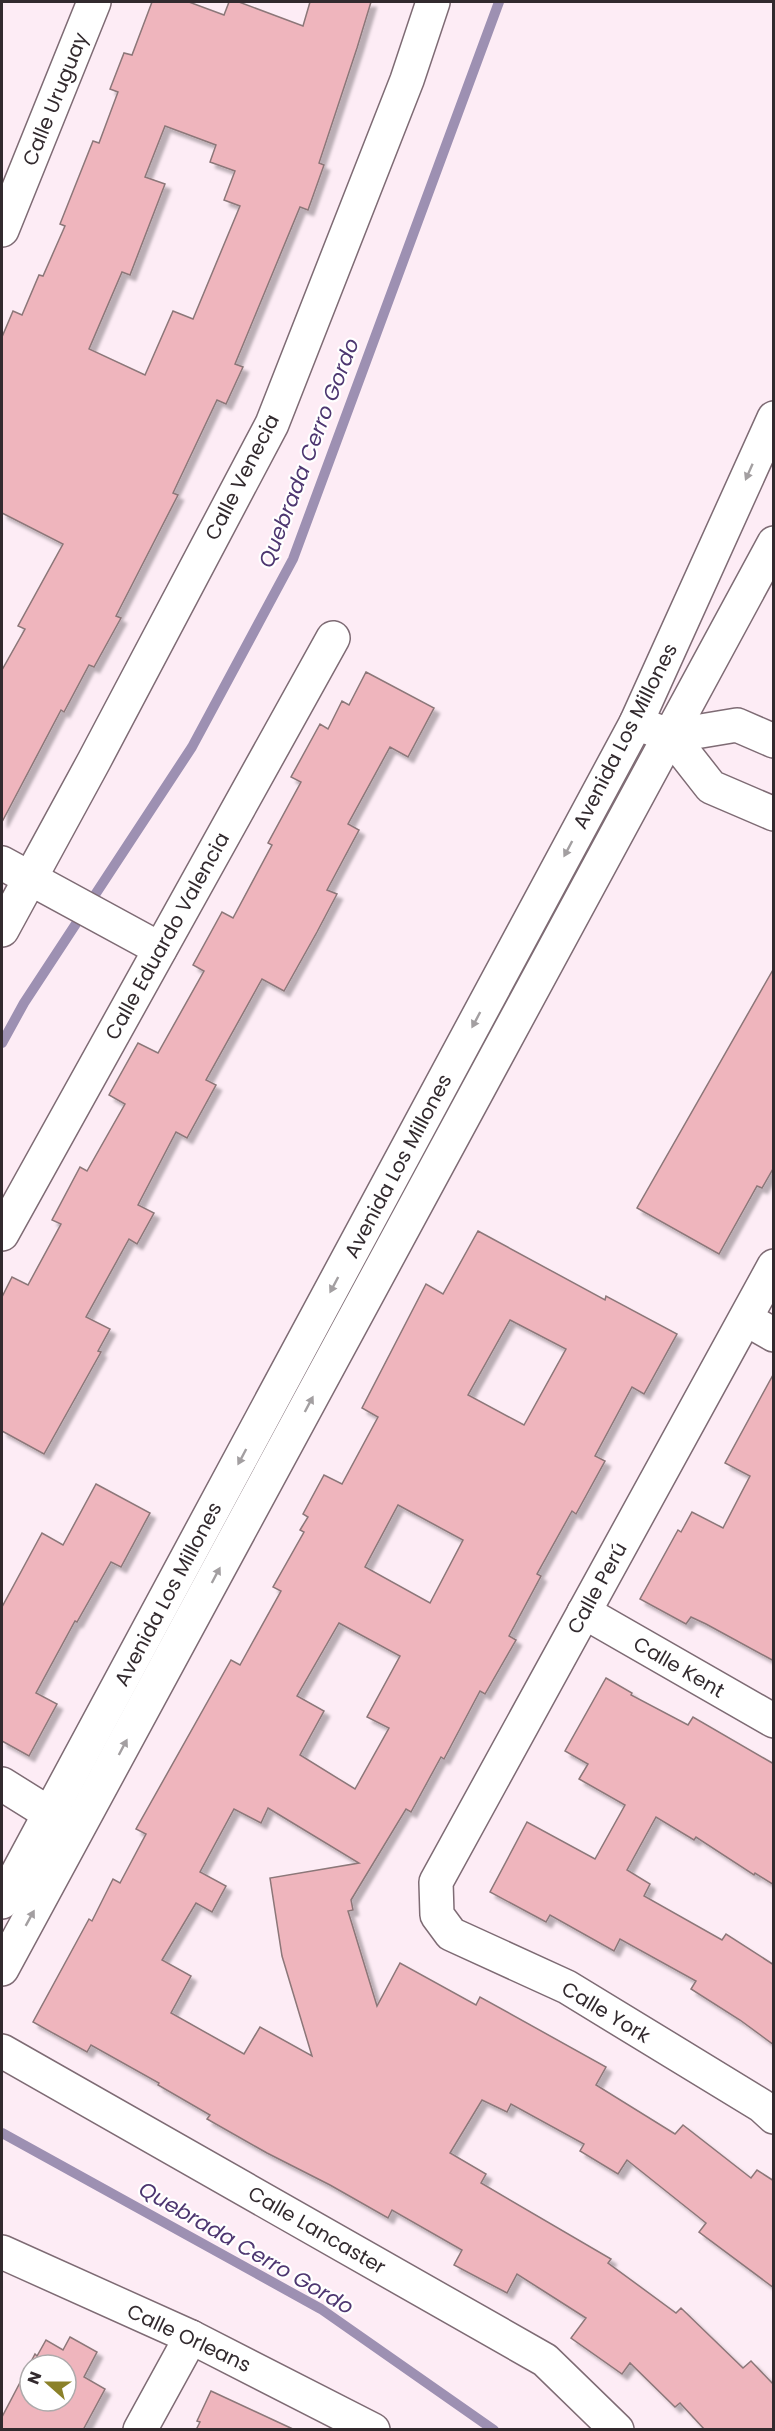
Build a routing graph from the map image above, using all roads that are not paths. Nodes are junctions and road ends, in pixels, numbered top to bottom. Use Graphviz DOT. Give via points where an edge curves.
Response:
graph roads {
  1 [pos="94,2"];
  2 [pos="433,2"];
  3 [pos="2,230"];
  4 [pos="774,418"];
  5 [pos="774,543"];
  6 [pos="333,638"];
  7 [pos="636,723"];
  8 [pos="671,736"];
  9 [pos="774,741"];
  10 [pos="774,814"];
  11 [pos="2,863"];
  12 [pos="30,879"];
  13 [pos="2,930"];
  14 [pos="160,949"];
  15 [pos="2,1234"];
  16 [pos="774,1266"];
  17 [pos="760,1327"];
  18 [pos="584,1612"];
  19 [pos="774,1721"];
  20 [pos="2,1784"];
  21 [pos="50,1814"];
  22 [pos="78,1831"];
  23 [pos="2,1902"];
  24 [pos="437,1915"];
  25 [pos="2,1969"];
  26 [pos="2,2051"];
  27 [pos="774,2116"];
  28 [pos="2,2252"];
  29 [pos="191,2337"];
  30 [pos="140,2430"];
  31 [pos="373,2430"];
  32 [pos="617,2430"];
  1 -- 3 [label="street, Calle Uruguay"];
  2 -- 12 [label="street, Calle Venecia" via="407,80 272,424"];
  4 -- 7 [label="street, Avenida Los Millones, one-way"];
  5 -- 8 [label="street, Avenida Los Millones"];
  6 -- 14 [label="street, Calle Eduardo Valencia"];
  7 -- 8 [label="street"];
  7 -- 21 [label="street, Avenida Los Millones, one-way"];
  8 -- 9 [label="street" via="737,724"];
  8 -- 10 [label="street" via="711,787"];
  22 -- 8 [label="street, Avenida Los Millones, one-way"];
  11 -- 12 [label="street"];
  12 -- 13 [label="street, Calle Venecia"];
  12 -- 14 [label="street"];
  14 -- 15 [label="street, Calle Eduardo Valencia"];
  16 -- 17 [label="street, Calle Perú"];
  17 -- 18 [label="street, Calle Perú"];
  18 -- 19 [label="street, Calle Kent"];
  18 -- 24 [label="street, Calle Perú" via="451,1851 436,1882"];
  20 -- 21 [label="street"];
  21 -- 22 [label="street"];
  21 -- 23 [label="street, Avenida Los Millones"];
  25 -- 22 [label="street, Avenida Los Millones, one-way"];
  24 -- 27 [label="street, Calle York" via="451,1934 567,1988"];
  26 -- 32 [label="street, Calle Lancaster" via="545,2360"];
  28 -- 29 [label="street, Calle Orleans"];
  29 -- 30 [label="street"];
  29 -- 31 [label="street, Calle Orleans"];
}
